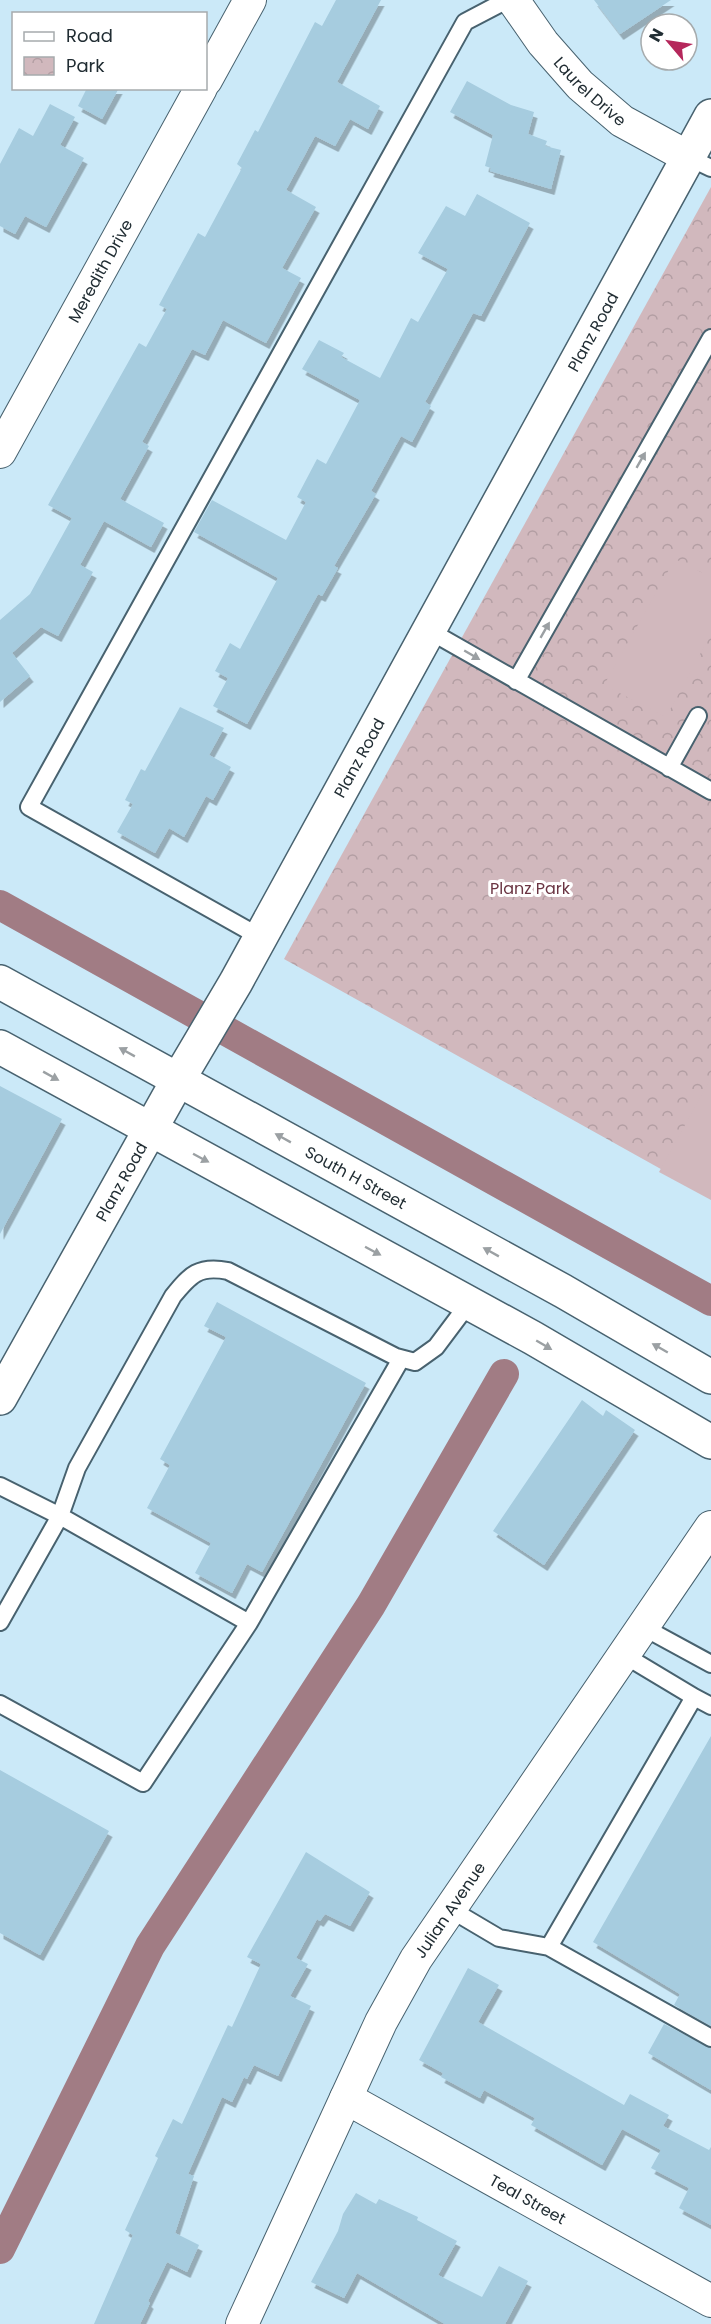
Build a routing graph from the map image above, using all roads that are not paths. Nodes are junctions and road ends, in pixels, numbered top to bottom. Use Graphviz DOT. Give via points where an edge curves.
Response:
graph roads {
  1 [pos="250,0"];
  2 [pos="507,0"];
  3 [pos="513,0"];
  4 [pos="207,78"];
  5 [pos="200,90"];
  6 [pos="711,116"];
  7 [pos="700,162"];
  8 [pos="711,338"];
  9 [pos="0,452"];
  10 [pos="428,630"];
  11 [pos="516,681"];
  12 [pos="698,716"];
  13 [pos="669,768"];
  14 [pos="711,791"];
  15 [pos="260,937"];
  16 [pos="0,982"];
  17 [pos="0,1047"];
  18 [pos="178,1080"];
  19 [pos="150,1130"];
  20 [pos="469,1303"];
  21 [pos="401,1359"];
  22 [pos="711,1377"];
  23 [pos="0,1398"];
  24 [pos="711,1442"];
  25 [pos="0,1486"];
  26 [pos="60,1516"];
  27 [pos="711,1527"];
  28 [pos="0,1622"];
  29 [pos="249,1623"];
  30 [pos="643,1627"];
  31 [pos="624,1655"];
  32 [pos="711,1664"];
  33 [pos="694,1697"];
  34 [pos="0,1704"];
  35 [pos="711,1706"];
  36 [pos="450,1909"];
  37 [pos="549,1947"];
  38 [pos="711,2038"];
  39 [pos="346,2098"];
  40 [pos="711,2301"];
  41 [pos="242,2324"];
  1 -- 4 [label="street"];
  2 -- 15 [label="lane" via="465,22 29,807"];
  3 -- 7 [label="street, Laurel Drive" via="543,43 580,85 622,121"];
  5 -- 9 [label="street, Meredith Drive"];
  6 -- 7 [label="street, Planz Road"];
  7 -- 10 [label="street, Planz Road"];
  11 -- 8 [label="lane, one-way"];
  10 -- 11 [label="lane, one-way"];
  10 -- 15 [label="street, Planz Road"];
  11 -- 13 [label="lane"];
  12 -- 13 [label="lane"];
  13 -- 14 [label="lane"];
  15 -- 18 [label="street, Planz Road"];
  18 -- 16 [label="street, South H Street, one-way"];
  17 -- 19 [label="street, one-way"];
  18 -- 19 [label="street, Planz Road"];
  22 -- 18 [label="street, South H Street, one-way" via="563,1291"];
  19 -- 20 [label="street, one-way"];
  19 -- 23 [label="street, Planz Road"];
  20 -- 21 [label="lane" via="423,1358 415,1362"];
  20 -- 24 [label="street, one-way"];
  21 -- 26 [label="lane" via="228,1271 200,1270 173,1296 77,1468"];
  21 -- 29 [label="lane"];
  25 -- 26 [label="lane"];
  26 -- 28 [label="lane"];
  26 -- 29 [label="lane"];
  27 -- 30 [label="street, Julian Avenue"];
  29 -- 34 [label="lane" via="143,1783"];
  30 -- 31 [label="street, Julian Avenue"];
  30 -- 32 [label="lane"];
  31 -- 33 [label="lane"];
  31 -- 36 [label="street, Julian Avenue"];
  33 -- 35 [label="lane"];
  33 -- 37 [label="lane"];
  36 -- 37 [label="lane" via="499,1938"];
  36 -- 39 [label="street, Julian Avenue" via="381,2022"];
  37 -- 38 [label="lane"];
  39 -- 40 [label="street, Teal Street"];
  39 -- 41 [label="street, Julian Avenue"];
}
